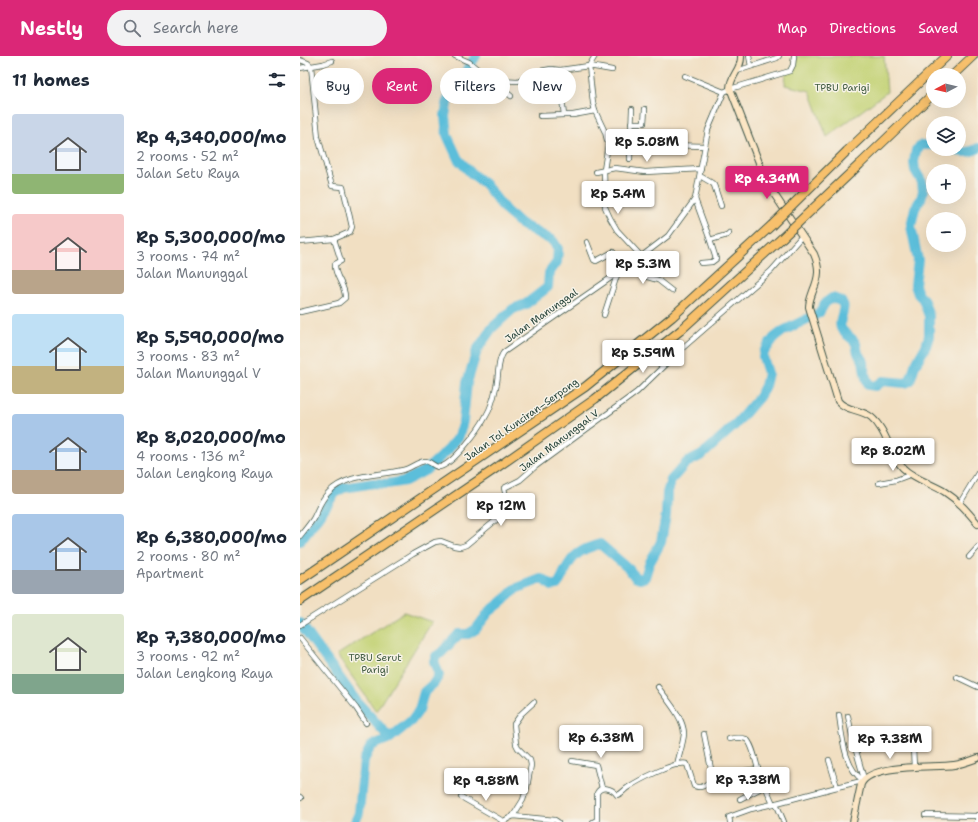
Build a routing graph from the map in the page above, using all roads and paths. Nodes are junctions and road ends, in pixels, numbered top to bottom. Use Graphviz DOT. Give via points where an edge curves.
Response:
graph roads {
  1 [pos="455,56"];
  2 [pos="595,56"];
  3 [pos="741,56"];
  4 [pos="749,56"];
  5 [pos="779,56"];
  6 [pos="794,56"];
  7 [pos="947,56"];
  8 [pos="973,56"];
  9 [pos="466,59"];
  10 [pos="300,60"];
  11 [pos="332,61"];
  12 [pos="311,66"];
  13 [pos="589,66"];
  14 [pos="751,66"];
  15 [pos="300,68"];
  16 [pos="476,68"];
  17 [pos="574,68"];
  18 [pos="960,68"];
  19 [pos="612,70"];
  20 [pos="737,71"];
  21 [pos="685,76"];
  22 [pos="727,90"];
  23 [pos="926,101"];
  24 [pos="563,104"];
  25 [pos="632,109"];
  26 [pos="645,109"];
  27 [pos="596,111"];
  28 [pos="564,115"];
  29 [pos="540,116"];
  30 [pos="631,123"];
  31 [pos="630,144"];
  32 [pos="705,146"];
  33 [pos="630,159"];
  34 [pos="701,169"];
  35 [pos="604,170"];
  36 [pos="596,172"];
  37 [pos="700,176"];
  38 [pos="695,199"];
  39 [pos="722,206"];
  40 [pos="729,233"];
  41 [pos="802,236"];
  42 [pos="334,239"];
  43 [pos="710,240"];
  44 [pos="300,242"];
  45 [pos="588,242"];
  46 [pos="640,258"];
  47 [pos="701,263"];
  48 [pos="619,272"];
  49 [pos="672,291"];
  50 [pos="300,312"];
  51 [pos="604,315"];
  52 [pos="978,473"];
  53 [pos="912,474"];
  54 [pos="879,483"];
  55 [pos="960,503"];
  56 [pos="978,524"];
  57 [pos="300,536"];
  58 [pos="978,547"];
  59 [pos="969,557"];
  60 [pos="301,580"];
  61 [pos="303,598"];
  62 [pos="300,625"];
  63 [pos="300,638"];
  64 [pos="957,677"];
  65 [pos="978,687"];
  66 [pos="658,688"];
  67 [pos="534,702"];
  68 [pos="839,714"];
  69 [pos="848,716"];
  70 [pos="366,723"];
  71 [pos="704,734"];
  72 [pos="729,739"];
  73 [pos="913,748"];
  74 [pos="978,758"];
  75 [pos="829,760"];
  76 [pos="572,761"];
  77 [pos="677,765"];
  78 [pos="914,767"];
  79 [pos="758,770"];
  80 [pos="713,779"];
  81 [pos="863,780"];
  82 [pos="765,786"];
  83 [pos="837,787"];
  84 [pos="602,788"];
  85 [pos="461,797"];
  86 [pos="740,799"];
  87 [pos="774,804"];
  88 [pos="925,815"];
  89 [pos="978,815"];
  90 [pos="513,816"];
  91 [pos="503,822"];
  92 [pos="558,822"];
  93 [pos="593,822"];
  94 [pos="730,822"];
  95 [pos="784,822"];
  96 [pos="853,822"];
  97 [pos="977,822"];
  1 -- 9 [label="street"];
  2 -- 13 [label="street"];
  3 -- 20 [label="street"];
  4 -- 14 [label="street"];
  5 -- 14 [label="street"];
  6 -- 22 [label="street" via="794,65 790,71"];
  7 -- 60 [label="highway, Jalan Tol Kunciran–Serpong, bridge" via="772,225 672,317 585,387"];
  8 -- 18 [label="highway"];
  9 -- 16 [label="street"];
  10 -- 12 [label="street"];
  11 -- 12 [label="street"];
  12 -- 15 [label="street"];
  12 -- 42 [label="street" via="318,138 332,186 343,187 352,226 350,232"];
  13 -- 17 [label="street"];
  13 -- 19 [label="street"];
  13 -- 27 [label="street"];
  14 -- 20 [label="street"];
  20 -- 22 [label="street"];
  21 -- 22 [label="street"];
  22 -- 32 [label="street, Jalan Manunggal" via="708,130"];
  22 -- 41 [label="street" via="765,178"];
  23 -- 61 [label="highway, bridge" via="682,330 594,399 492,472"];
  24 -- 28 [label="street"];
  25 -- 30 [label="street"];
  26 -- 30 [label="street" via="644,123"];
  27 -- 28 [label="street"];
  27 -- 35 [label="street" via="608,144"];
  28 -- 29 [label="street"];
  30 -- 31 [label="street"];
  31 -- 32 [label="street"];
  31 -- 33 [label="street"];
  32 -- 34 [label="street, Jalan Manunggal"];
  34 -- 35 [label="street" via="645,172 615,168"];
  34 -- 37 [label="street, Jalan Manunggal"];
  35 -- 36 [label="street"];
  35 -- 46 [label="street" via="605,207 617,230"];
  37 -- 38 [label="street, Jalan Manunggal"];
  37 -- 39 [label="street" via="714,185"];
  38 -- 43 [label="street"];
  38 -- 46 [label="street, Jalan Manunggal" via="668,236"];
  40 -- 43 [label="street"];
  41 -- 53 [label="street" via="818,264 818,281 809,307 838,401 844,407 867,414 885,436 898,462"];
  41 -- 62 [label="street, Jalan Manunggal V" via="771,271 678,352 637,392 520,480 504,488 507,511 471,542 460,547 435,542"];
  42 -- 44 [label="street"];
  42 -- 50 [label="street" via="341,260 335,264 336,274 344,289 345,298 339,303"];
  43 -- 47 [label="street" via="715,260"];
  45 -- 48 [label="street" via="595,261 613,252"];
  46 -- 48 [label="street, Jalan Manunggal"];
  46 -- 49 [label="street" via="644,276 658,280"];
  48 -- 51 [label="street"];
  48 -- 57 [label="street, Jalan Manunggal" via="504,352 490,409 458,453 442,466 436,467 429,461 422,461 406,470 363,476 338,485 321,500 313,519"];
  52 -- 55 [label="street"];
  53 -- 54 [label="street"];
  53 -- 55 [label="street"];
  55 -- 56 [label="street"];
  58 -- 59 [label="street"];
  63 -- 70 [label="street"];
  64 -- 65 [label="street"];
  66 -- 77 [label="street" via="681,720 683,728"];
  67 -- 90 [label="street" via="514,724 516,744 530,760 531,765 523,800"];
  68 -- 81 [label="street" via="850,766"];
  69 -- 81 [label="street"];
  71 -- 80 [label="street"];
  72 -- 79 [label="street" via="748,741"];
  73 -- 78 [label="street"];
  74 -- 78 [label="street" via="953,766"];
  75 -- 83 [label="street"];
  76 -- 84 [label="street" via="596,765"];
  77 -- 80 [label="street" via="687,764 695,786 704,785"];
  77 -- 84 [label="street" via="620,794"];
  78 -- 81 [label="street" via="891,768"];
  79 -- 80 [label="street"];
  79 -- 82 [label="street"];
  81 -- 83 [label="street"];
  81 -- 96 [label="street"];
  82 -- 86 [label="street"];
  82 -- 87 [label="street"];
  83 -- 87 [label="street"];
  84 -- 93 [label="street" via="597,792 597,820"];
  85 -- 91 [label="street"];
  87 -- 94 [label="street" via="729,817"];
  87 -- 95 [label="street"];
  88 -- 89 [label="street"];
  89 -- 97 [label="street"];
  90 -- 91 [label="street"];
  90 -- 92 [label="street"];
}
